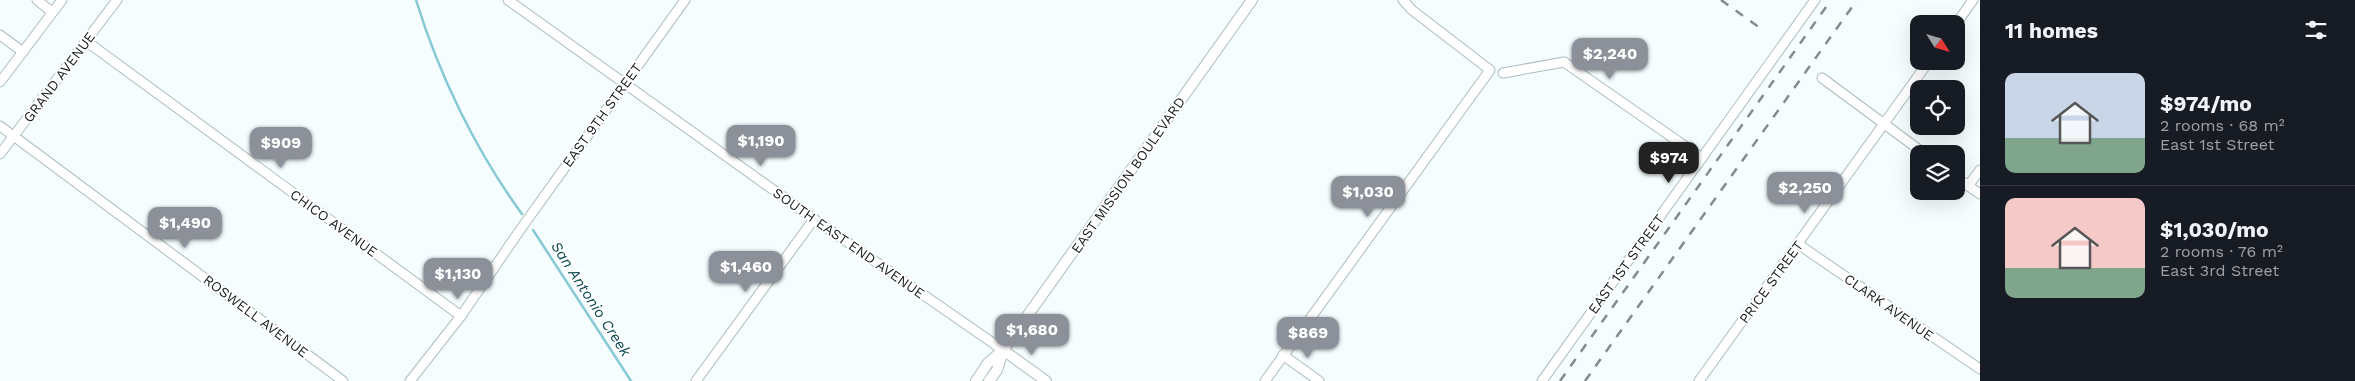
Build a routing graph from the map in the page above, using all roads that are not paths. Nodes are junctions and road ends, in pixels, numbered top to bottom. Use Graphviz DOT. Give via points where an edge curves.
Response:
graph roads {
  1 [pos="37,0"];
  2 [pos="62,0"];
  3 [pos="117,0"];
  4 [pos="508,0"];
  5 [pos="684,0"];
  6 [pos="1252,0"];
  7 [pos="1403,0"];
  8 [pos="1815,0"];
  9 [pos="1973,0"];
  10 [pos="52,12"];
  11 [pos="1962,15"];
  12 [pos="0,35"];
  13 [pos="86,41"];
  14 [pos="23,52"];
  15 [pos="1923,70"];
  16 [pos="1503,73"];
  17 [pos="1822,78"];
  18 [pos="0,82"];
  19 [pos="624,84"];
  20 [pos="1884,124"];
  21 [pos="0,126"];
  22 [pos="14,136"];
  23 [pos="1913,145"];
  24 [pos="0,154"];
  25 [pos="1702,158"];
  26 [pos="1980,170"];
  27 [pos="1965,184"];
  28 [pos="1968,186"];
  29 [pos="1980,194"];
  30 [pos="814,219"];
  31 [pos="1798,244"];
  32 [pos="461,316"];
  33 [pos="1003,350"];
  34 [pos="1284,356"];
  35 [pos="1980,369"];
  36 [pos="343,381"];
  37 [pos="410,381"];
  38 [pos="696,381"];
  39 [pos="976,381"];
  40 [pos="989,381"];
  41 [pos="1046,381"];
  42 [pos="1265,381"];
  43 [pos="1320,381"];
  44 [pos="1542,381"];
  45 [pos="1699,381"];
  1 -- 10 [label="street"];
  2 -- 10 [label="street"];
  3 -- 13 [label="street, GRAND AVENUE"];
  4 -- 19 [label="street, SOUTH EAST END AVENUE"];
  5 -- 19 [label="street, EAST 9TH STREET"];
  6 -- 33 [label="main road, EAST MISSION BOULEVARD"];
  7 -- 34 [label="street" via="1490,70"];
  8 -- 25 [label="street, EAST 1ST STREET"];
  9 -- 11 [label="street"];
  10 -- 14 [label="street"];
  12 -- 14 [label="street"];
  13 -- 22 [label="street, GRAND AVENUE"];
  13 -- 32 [label="street, CHICO AVENUE"];
  14 -- 18 [label="street"];
  15 -- 20 [label="street, PRICE STREET"];
  16 -- 25 [label="street" via="1564,62"];
  17 -- 20 [label="street"];
  19 -- 30 [label="street, SOUTH EAST END AVENUE"];
  19 -- 32 [label="street, EAST 9TH STREET"];
  20 -- 23 [label="street"];
  20 -- 31 [label="street, PRICE STREET"];
  21 -- 22 [label="street, ROSWELL AVENUE"];
  22 -- 24 [label="street, GRAND AVENUE"];
  22 -- 36 [label="street, ROSWELL AVENUE"];
  25 -- 44 [label="street, EAST 1ST STREET"];
  26 -- 28 [label="street"];
  27 -- 28 [label="street"];
  28 -- 29 [label="street"];
  30 -- 33 [label="street, SOUTH EAST END AVENUE"];
  30 -- 38 [label="street"];
  31 -- 35 [label="street, CLARK AVENUE"];
  31 -- 45 [label="street, PRICE STREET"];
  32 -- 37 [label="street, EAST 9TH STREET"];
  33 -- 39 [label="main road, EAST MISSION BOULEVARD"];
  33 -- 40 [label="main road, EAST MISSION BOULEVARD" via="997,370"];
  33 -- 41 [label="main road, SOUTH EAST END AVENUE"];
  34 -- 42 [label="street"];
  34 -- 43 [label="street"];
}
